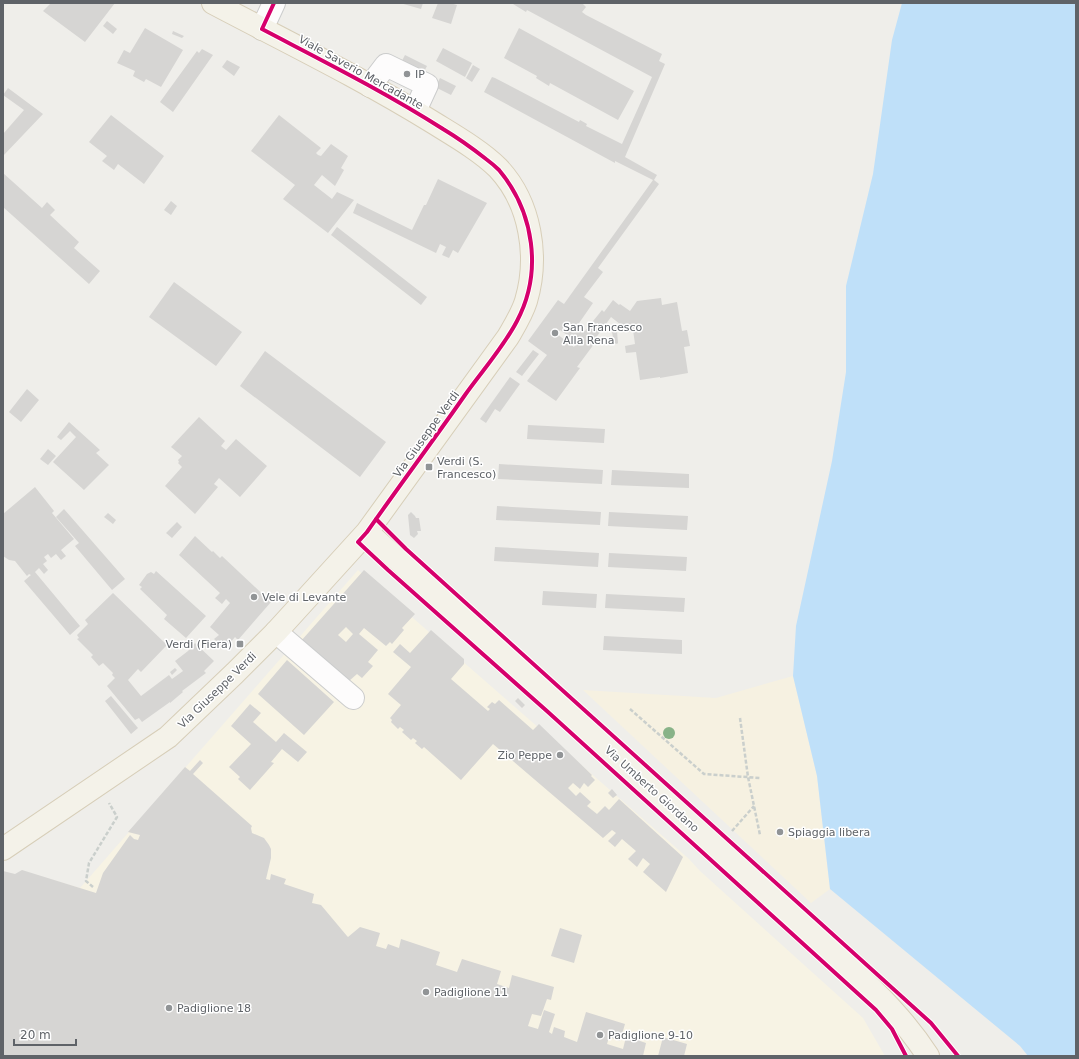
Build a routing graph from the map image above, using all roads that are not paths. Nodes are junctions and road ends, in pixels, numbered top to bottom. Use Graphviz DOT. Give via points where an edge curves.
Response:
graph roads {
  1 [pos="213,3"];
  2 [pos="274,3"];
  3 [pos="262,29"];
  4 [pos="508,336"];
  5 [pos="367,532"];
  6 [pos="276,632"];
  7 [pos="353,698"];
  8 [pos="3,849"];
  9 [pos="928,1056"];
  1 -- 3 [label="main road, Viale Saverio Mercadante"];
  2 -- 3 [label="street"];
  3 -- 4 [label="main road, Viale Saverio Mercadante" via="415,111 498,168 524,212 532,246 530,284 518,320"];
  4 -- 5 [label="main road, Via Giuseppe Verdi"];
  5 -- 6 [label="main road, Via Giuseppe Verdi"];
  5 -- 9 [label="main road, Via Umberto Giordano" via="855,972 898,1015"];
  6 -- 7 [label="street"];
  6 -- 8 [label="main road, Via Giuseppe Verdi" via="168,737"];
}
